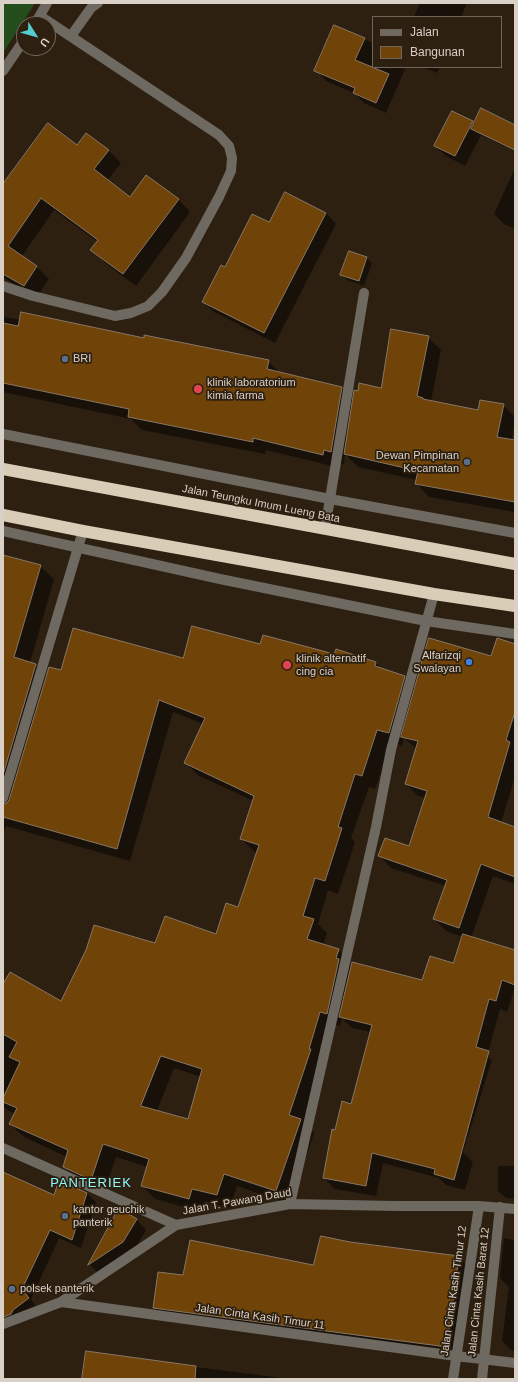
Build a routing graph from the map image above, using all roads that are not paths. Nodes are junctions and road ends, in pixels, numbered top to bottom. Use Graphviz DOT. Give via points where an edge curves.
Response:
graph roads {
  1 [pos="47,3"];
  2 [pos="98,3"];
  3 [pos="39,16"];
  4 [pos="56,29"];
  5 [pos="71,36"];
  6 [pos="16,52"];
  7 [pos="3,71"];
  8 [pos="3,286"];
  9 [pos="364,293"];
  10 [pos="3,434"];
  11 [pos="3,469"];
  12 [pos="330,498"];
  13 [pos="3,515"];
  14 [pos="325,529"];
  15 [pos="3,531"];
  16 [pos="83,531"];
  17 [pos="515,533"];
  18 [pos="78,547"];
  19 [pos="515,564"];
  20 [pos="434,594"];
  21 [pos="515,606"];
  22 [pos="426,621"];
  23 [pos="515,634"];
  24 [pos="3,798"];
  25 [pos="3,1148"];
  26 [pos="290,1204"];
  27 [pos="479,1206"];
  28 [pos="500,1207"];
  29 [pos="515,1209"];
  30 [pos="176,1225"];
  31 [pos="61,1302"];
  32 [pos="3,1324"];
  33 [pos="456,1356"];
  34 [pos="485,1359"];
  35 [pos="515,1363"];
  36 [pos="453,1379"];
  37 [pos="482,1379"];
  1 -- 3 [label="street"];
  2 -- 5 [label="street" via="91,8"];
  4 -- 5 [label="street"];
  5 -- 8 [label="street" via="219,135 229,146 232,158 231,171 186,258 162,292 148,306 115,316"];
  6 -- 7 [label="street"];
  9 -- 12 [label="street"];
  10 -- 12 [label="street"];
  11 -- 14 [label="highway, Jalan Teungku Imum Lueng Bata"];
  12 -- 14 [label="street"];
  12 -- 17 [label="street"];
  13 -- 16 [label="highway"];
  14 -- 19 [label="highway, Jalan Teungku Imum Lueng Bata"];
  15 -- 18 [label="street"];
  16 -- 18 [label="street"];
  16 -- 20 [label="highway"];
  18 -- 22 [label="street"];
  18 -- 24 [label="street"];
  20 -- 21 [label="highway"];
  20 -- 22 [label="street"];
  22 -- 23 [label="street"];
  22 -- 26 [label="street" via="391,750"];
  25 -- 30 [label="street, Jalan T. Pawang Daud"];
  26 -- 27 [label="street, Jalan T. Pawang Daud"];
  26 -- 30 [label="street, Jalan T. Pawang Daud"];
  27 -- 28 [label="street, Jalan T. Pawang Daud"];
  27 -- 33 [label="street, Jalan Cinta Kasih Timur 12"];
  28 -- 29 [label="street, Jalan T. Pawang Daud"];
  28 -- 34 [label="street, Jalan Cinta Kasih Barat 12"];
  30 -- 31 [label="street"];
  31 -- 32 [label="street"];
  31 -- 33 [label="street, Jalan Cinta Kasih Timur 11"];
  33 -- 34 [label="street, Jalan Cinta Kasih Timur 11"];
  33 -- 36 [label="street, Jalan Cinta Kasih Timur 12"];
  34 -- 35 [label="street, Jalan Cinta Kasih Timur 11"];
  34 -- 37 [label="street, Jalan Cinta Kasih Barat 12"];
}
